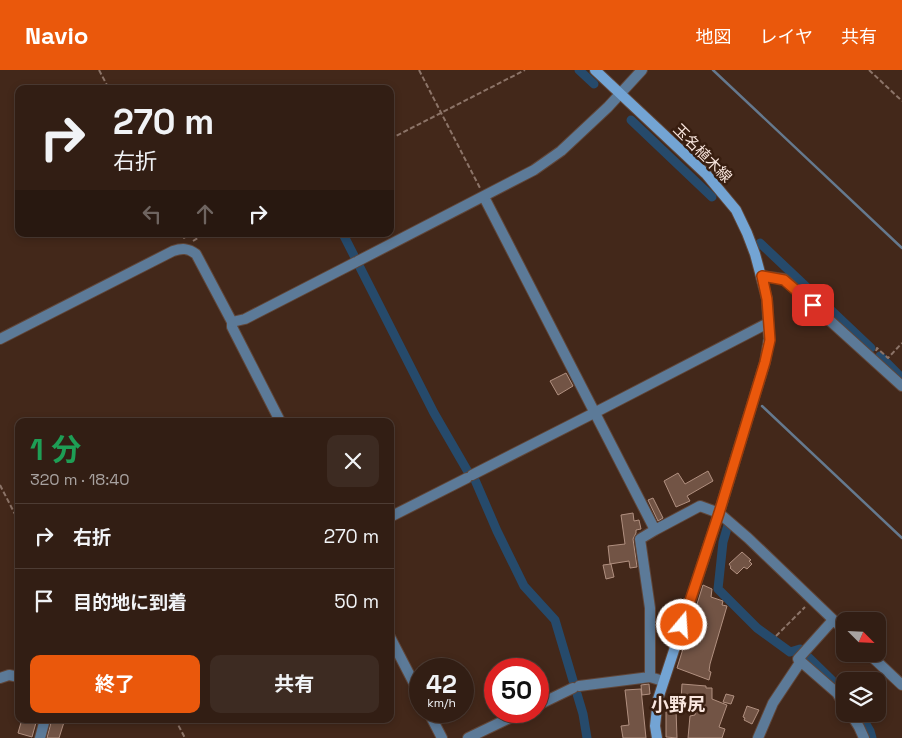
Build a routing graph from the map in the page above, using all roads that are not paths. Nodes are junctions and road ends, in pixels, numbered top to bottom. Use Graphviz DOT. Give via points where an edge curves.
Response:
graph roads {
  1 [pos="595,70"];
  2 [pos="642,70"];
  3 [pos="617,97"];
  4 [pos="484,197"];
  5 [pos="762,276"];
  6 [pos="232,322"];
  7 [pos="768,323"];
  8 [pos="0,339"];
  9 [pos="902,386"];
  10 [pos="278,418"];
  11 [pos="719,513"];
  12 [pos="394,515"];
  13 [pos="655,530"];
  14 [pos="833,620"];
  15 [pos="836,623"];
  16 [pos="394,645"];
  17 [pos="800,661"];
  18 [pos="878,662"];
  19 [pos="409,674"];
  20 [pos="15,676"];
  21 [pos="650,677"];
  22 [pos="0,678"];
  23 [pos="664,681"];
  24 [pos="902,685"];
  25 [pos="836,693"];
  26 [pos="549,700"];
  27 [pos="856,722"];
  28 [pos="44,723"];
  29 [pos="434,723"];
  30 [pos="499,723"];
  31 [pos="40,738"];
  32 [pos="442,738"];
  33 [pos="468,738"];
  34 [pos="656,738"];
  35 [pos="758,738"];
  36 [pos="864,738"];
  1 -- 3 [label="main road, 玉名植木線"];
  2 -- 3 [label="street"];
  3 -- 4 [label="street" via="561,151"];
  3 -- 5 [label="main road, 玉名植木線" via="706,174 736,210 748,233"];
  4 -- 6 [label="street" via="246,319"];
  4 -- 13 [label="street"];
  5 -- 7 [label="main road, 玉名植木線"];
  5 -- 9 [label="street" via="784,280"];
  6 -- 8 [label="street" via="196,254 181,248"];
  6 -- 10 [label="street"];
  7 -- 11 [label="main road, 玉名植木線" via="770,340 765,362"];
  7 -- 12 [label="street"];
  11 -- 13 [label="street" via="700,506"];
  11 -- 14 [label="street"];
  11 -- 23 [label="main road, 玉名植木線"];
  13 -- 21 [label="street" via="640,539 650,608"];
  14 -- 15 [label="street"];
  14 -- 17 [label="street" via="798,659"];
  16 -- 19 [label="street"];
  17 -- 25 [label="street"];
  17 -- 35 [label="street" via="773,703"];
  18 -- 24 [label="street"];
  20 -- 22 [label="street"];
  21 -- 23 [label="street"];
  21 -- 26 [label="street" via="576,687"];
  23 -- 34 [label="main road, 玉名植木線" via="656,714"];
  27 -- 36 [label="street"];
  28 -- 31 [label="street"];
  29 -- 32 [label="street"];
  30 -- 33 [label="street"];
}
